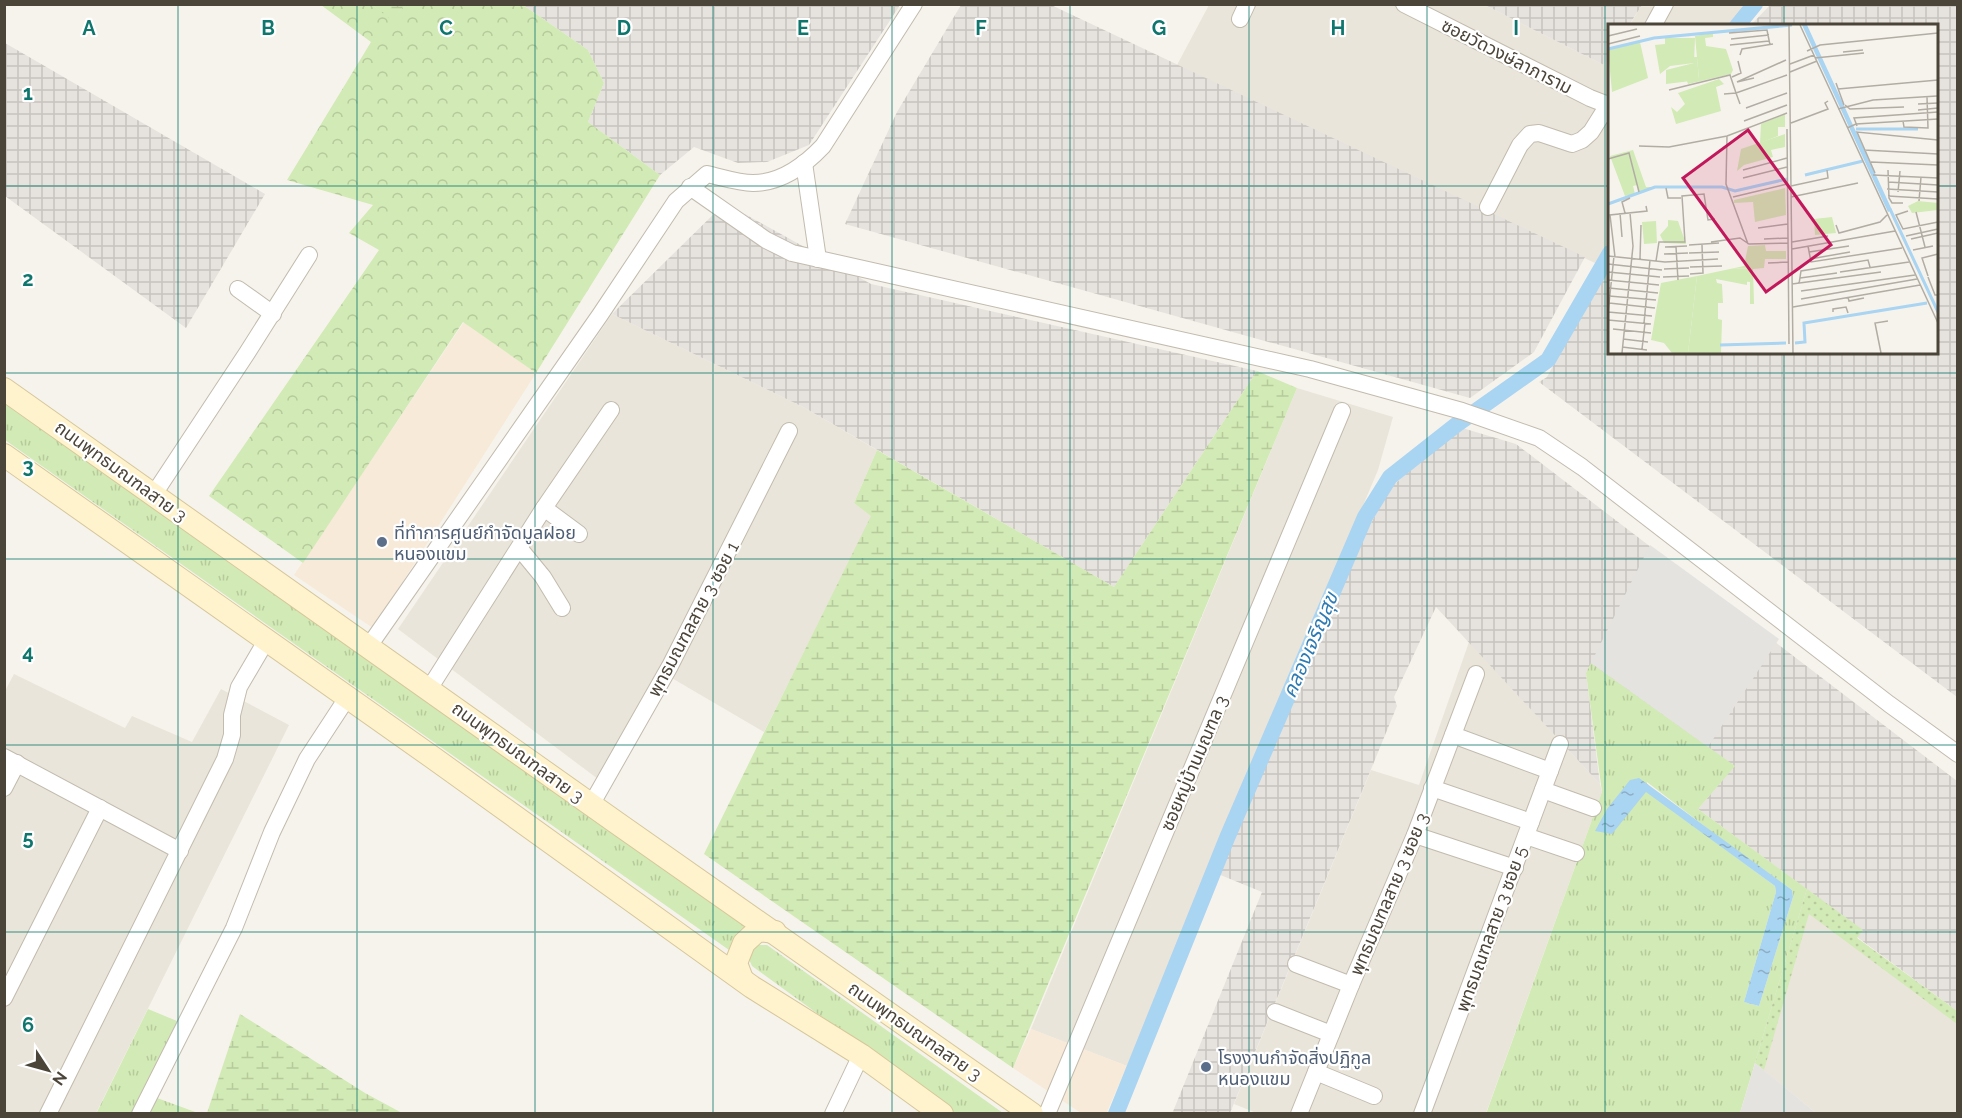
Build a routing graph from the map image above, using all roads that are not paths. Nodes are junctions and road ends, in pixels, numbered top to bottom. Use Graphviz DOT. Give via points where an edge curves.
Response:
graph roads {
  1 [pos="914,4"];
  2 [pos="1404,4"];
  3 [pos="1665,4"];
  4 [pos="1654,24"];
  5 [pos="1608,104"];
  6 [pos="1608,106"];
  7 [pos="804,163"];
  8 [pos="690,187"];
  9 [pos="1488,207"];
  10 [pos="309,255"];
  11 [pos="818,259"];
  12 [pos="238,289"];
  13 [pos="273,314"];
  14 [pos="4,389"];
  15 [pos="610,410"];
  16 [pos="1342,411"];
  17 [pos="789,431"];
  18 [pos="4,455"];
  19 [pos="154,494"];
  20 [pos="544,508"];
  21 [pos="579,534"];
  22 [pos="520,549"];
  23 [pos="562,608"];
  24 [pos="266,642"];
  25 [pos="369,646"];
  26 [pos="1476,674"];
  27 [pos="429,688"];
  28 [pos="347,698"];
  29 [pos="1453,735"];
  30 [pos="1560,744"];
  31 [pos="1958,754"];
  32 [pos="11,760"];
  33 [pos="1550,771"];
  34 [pos="4,788"];
  35 [pos="1432,789"];
  36 [pos="1543,790"];
  37 [pos="591,804"];
  38 [pos="100,808"];
  39 [pos="1593,808"];
  40 [pos="1529,829"];
  41 [pos="1415,835"];
  42 [pos="180,851"];
  43 [pos="1576,853"];
  44 [pos="1515,868"];
  45 [pos="774,932"];
  46 [pos="1296,964"];
  47 [pos="10,976"];
  48 [pos="742,979"];
  49 [pos="1351,985"];
  50 [pos="4,998"];
  51 [pos="1275,1012"];
  52 [pos="1331,1034"];
  53 [pos="861,1055"];
  54 [pos="1316,1072"];
  55 [pos="1374,1096"];
  56 [pos="48,1113"];
  57 [pos="140,1113"];
  58 [pos="833,1113"];
  59 [pos="942,1113"];
  60 [pos="1032,1113"];
  61 [pos="1047,1113"];
  62 [pos="1299,1113"];
  63 [pos="1422,1113"];
  1 -- 7 [label="street" via="823,146"];
  2 -- 5 [label="street, ซอยวัดวงษ์ลาภาราม" via="1542,75"];
  3 -- 4 [label="street"];
  6 -- 9 [label="street" via="1591,132 1572,144 1539,133 1530,134 1520,145"];
  7 -- 8 [label="street" via="769,182 751,183 707,174"];
  7 -- 11 [label="street"];
  8 -- 11 [label="street" via="766,240 792,253"];
  8 -- 25 [label="street" via="676,201"];
  10 -- 13 [label="street"];
  11 -- 31 [label="street" via="1311,369 1462,411 1539,438 1566,454"];
  12 -- 13 [label="street"];
  13 -- 19 [label="street"];
  14 -- 19 [label="main road, ถนนพุทธมณฑลสาย 3"];
  15 -- 20 [label="street"];
  16 -- 61 [label="street, ซอยหมู่บ้านมณฑล 3"];
  17 -- 37 [label="street, พุทธมณฑลสาย 3 ซอย 1" via="670,666"];
  18 -- 24 [label="main road"];
  19 -- 25 [label="main road, ถนนพุทธมณฑลสาย 3"];
  20 -- 21 [label="street"];
  20 -- 22 [label="street"];
  22 -- 23 [label="street"];
  22 -- 27 [label="street"];
  24 -- 28 [label="main road"];
  24 -- 42 [label="street" via="238,687 225,759"];
  25 -- 27 [label="main road, ถนนพุทธมณฑลสาย 3"];
  26 -- 29 [label="street, พุทธมณฑลสาย 3 ซอย 3"];
  27 -- 37 [label="main road, ถนนพุทธมณฑลสาย 3"];
  28 -- 48 [label="main road"];
  28 -- 57 [label="street" via="307,759 272,832 234,928"];
  29 -- 33 [label="street"];
  29 -- 35 [label="street, พุทธมณฑลสาย 3 ซอย 3"];
  30 -- 33 [label="street, พุทธมณฑลสาย 3 ซอย 5"];
  32 -- 34 [label="street"];
  32 -- 38 [label="street"];
  33 -- 36 [label="street, พุทธมณฑลสาย 3 ซอย 5"];
  35 -- 40 [label="street"];
  35 -- 41 [label="street, พุทธมณฑลสาย 3 ซอย 3"];
  36 -- 39 [label="street"];
  36 -- 40 [label="street, พุทธมณฑลสาย 3 ซอย 5"];
  37 -- 45 [label="main road, ถนนพุทธมณฑลสาย 3"];
  38 -- 42 [label="street"];
  38 -- 47 [label="street"];
  40 -- 43 [label="street"];
  40 -- 44 [label="street, พุทธมณฑลสาย 3 ซอย 5"];
  41 -- 44 [label="street"];
  41 -- 49 [label="street, พุทธมณฑลสาย 3 ซอย 3"];
  42 -- 56 [label="street"];
  44 -- 63 [label="street, พุทธมณฑลสาย 3 ซอย 5"];
  45 -- 48 [label="main road" via="758,930 744,943 736,963"];
  45 -- 60 [label="main road, ถนนพุทธมณฑลสาย 3"];
  46 -- 49 [label="street"];
  47 -- 50 [label="street"];
  48 -- 53 [label="main road"];
  49 -- 52 [label="street, พุทธมณฑลสาย 3 ซอย 3"];
  51 -- 52 [label="street"];
  52 -- 54 [label="street, พุทธมณฑลสาย 3 ซอย 3"];
  53 -- 58 [label="street"];
  53 -- 59 [label="main road"];
  54 -- 55 [label="street"];
  54 -- 62 [label="street, พุทธมณฑลสาย 3 ซอย 3"];
}
